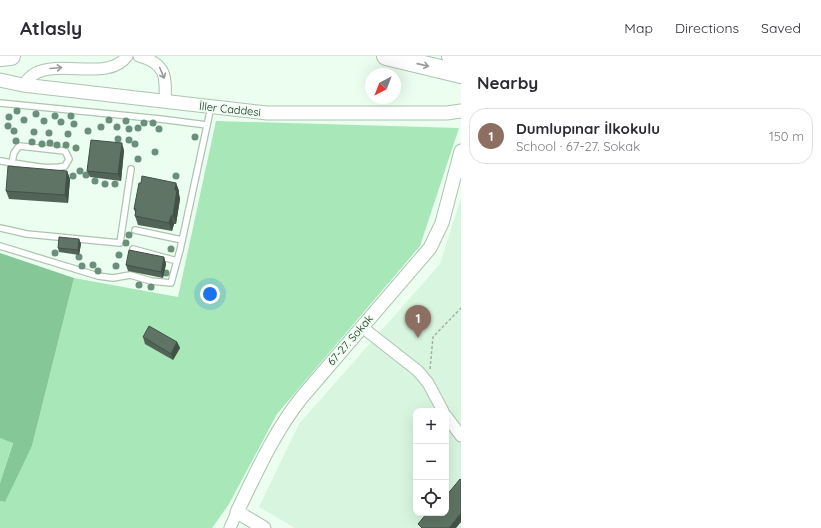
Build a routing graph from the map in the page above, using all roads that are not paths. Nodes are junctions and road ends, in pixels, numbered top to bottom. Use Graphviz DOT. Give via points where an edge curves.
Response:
graph roads {
  1 [pos="10,56"];
  2 [pos="127,56"];
  3 [pos="139,56"];
  4 [pos="386,56"];
  5 [pos="451,56"];
  6 [pos="0,57"];
  7 [pos="461,60"];
  8 [pos="461,74"];
  9 [pos="0,80"];
  10 [pos="22,85"];
  11 [pos="165,102"];
  12 [pos="0,103"];
  13 [pos="211,107"];
  14 [pos="461,111"];
  15 [pos="207,125"];
  16 [pos="461,151"];
  17 [pos="0,161"];
  18 [pos="12,162"];
  19 [pos="131,169"];
  20 [pos="0,228"];
  21 [pos="135,230"];
  22 [pos="182,240"];
  23 [pos="0,246"];
  24 [pos="132,250"];
  25 [pos="177,261"];
  26 [pos="362,327"];
  27 [pos="441,408"];
  28 [pos="449,420"];
  29 [pos="461,436"];
  30 [pos="237,512"];
  31 [pos="230,528"];
  32 [pos="264,528"];
  1 -- 6 [label="highway"];
  10 -- 2 [label="street, one-way" via="32,75 45,70 108,68 118,65"];
  3 -- 11 [label="street, one-way" via="162,69"];
  4 -- 8 [label="highway, one-way"];
  5 -- 7 [label="highway"];
  9 -- 10 [label="street, İller Caddesi"];
  10 -- 11 [label="street, İller Caddesi"];
  11 -- 13 [label="street, İller Caddesi"];
  12 -- 15 [label="lane"];
  13 -- 14 [label="street, İller Caddesi" via="267,113"];
  13 -- 15 [label="lane"];
  15 -- 22 [label="lane"];
  16 -- 26 [label="street, 67-27. Sokak" via="442,223 430,248"];
  17 -- 18 [label="lane"];
  18 -- 18 [label="lane" via="56,168 65,166 68,158 64,152 19,146"];
  19 -- 20 [label="lane" via="120,243 27,234"];
  21 -- 22 [label="lane"];
  22 -- 25 [label="lane"];
  23 -- 25 [label="lane" via="98,276 113,278 130,275 151,281 171,282"];
  24 -- 25 [label="lane"];
  26 -- 27 [label="street" via="418,372 428,383"];
  26 -- 30 [label="street, 67-27. Sokak" via="286,418"];
  28 -- 29 [label="street"];
  30 -- 31 [label="street, 67-27. Sokak"];
  30 -- 32 [label="street"];
}
